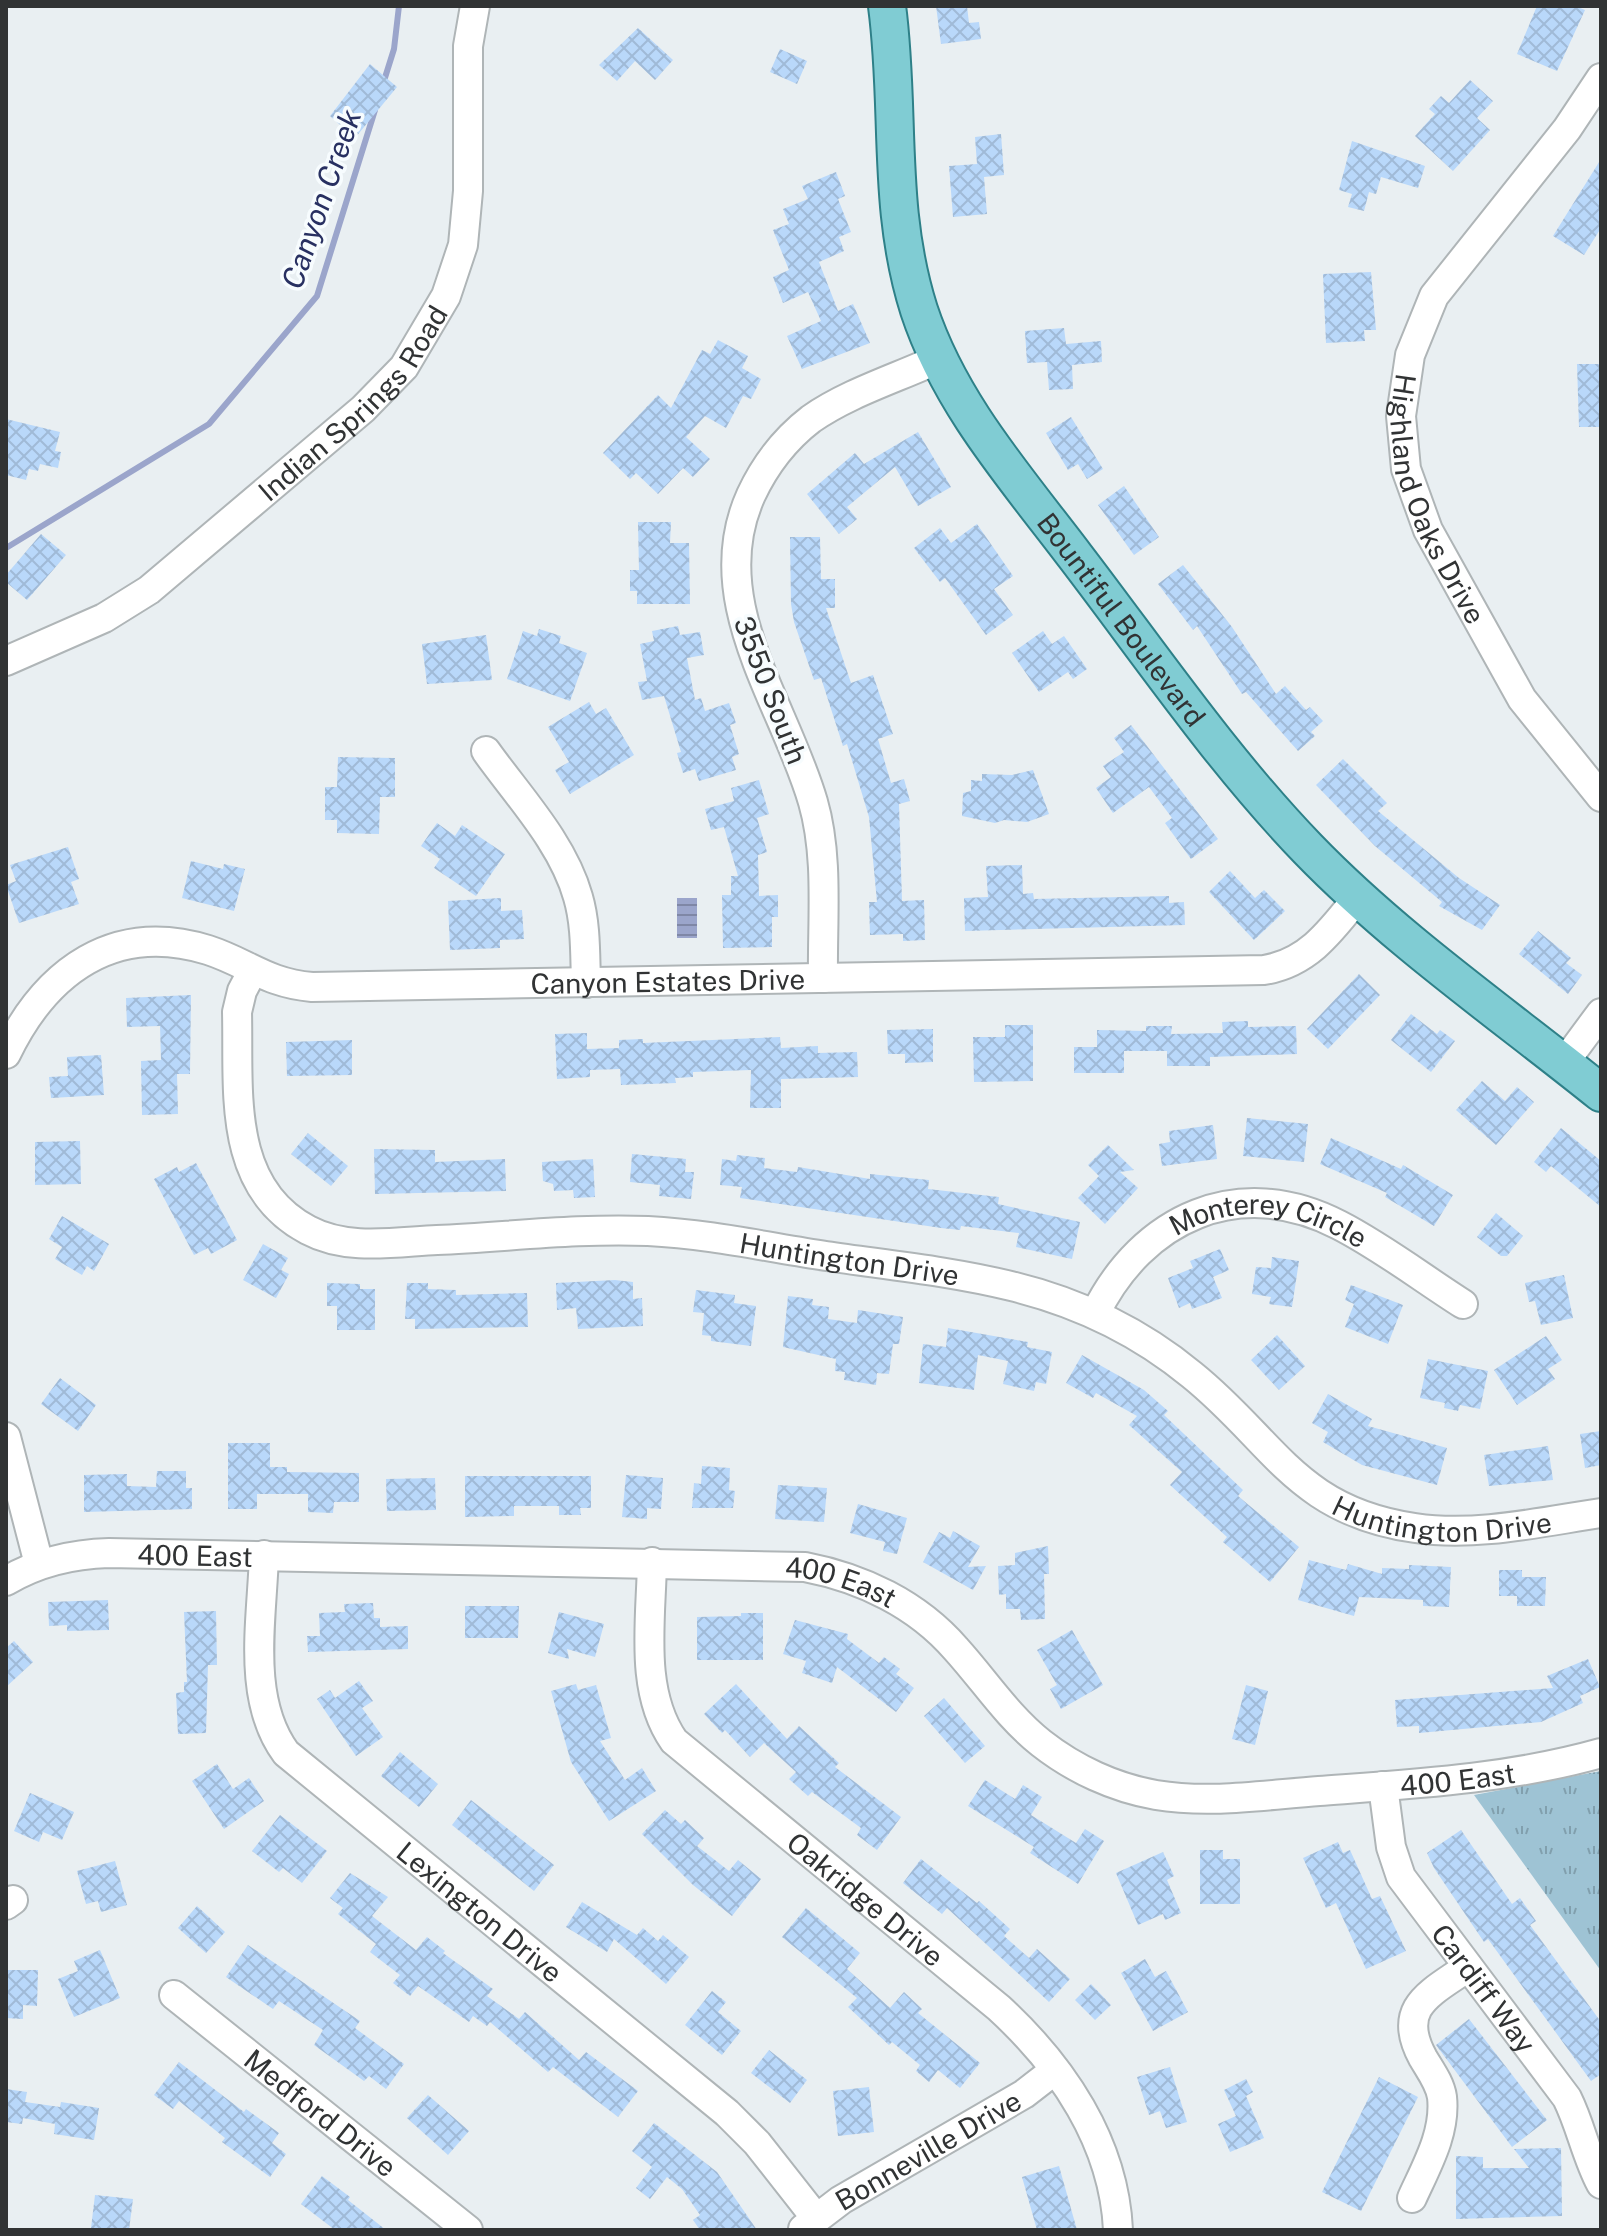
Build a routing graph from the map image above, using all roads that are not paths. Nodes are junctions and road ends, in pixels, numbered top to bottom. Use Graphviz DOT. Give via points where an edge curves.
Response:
graph roads {
  1 [pos="475,6"];
  2 [pos="887,6"];
  3 [pos="1601,78"];
  4 [pos="938,359"];
  5 [pos="6,661"];
  6 [pos="486,751"];
  7 [pos="1601,797"];
  8 [pos="1358,897"];
  9 [pos="252,972"];
  10 [pos="823,978"];
  11 [pos="586,983"];
  12 [pos="1601,1013"];
  13 [pos="6,1054"];
  14 [pos="1564,1063"];
  15 [pos="1601,1093"];
  16 [pos="1463,1304"];
  17 [pos="1095,1314"];
  18 [pos="6,1437"];
  19 [pos="1601,1513"];
  20 [pos="264,1555"];
  21 [pos="652,1562"];
  22 [pos="39,1564"];
  23 [pos="6,1581"];
  24 [pos="1601,1753"];
  25 [pos="1383,1786"];
  26 [pos="1468,1967"];
  27 [pos="174,1995"];
  28 [pos="1055,2070"];
  29 [pos="1601,2184"];
  30 [pos="1412,2198"];
  31 [pos="809,2224"];
  32 [pos="468,2230"];
  33 [pos="1118,2230"];
  1 -- 5 [label="street, Indian Springs Road" via="468,46 463,245 446,296 404,367 363,409 149,590 104,618"];
  2 -- 4 [label="main road, Bountiful Boulevard" via="899,215 910,276"];
  3 -- 7 [label="street, Highland Oaks Drive" via="1567,129 1434,296 1410,355 1401,416 1406,469 1428,530 1522,699"];
  4 -- 8 [label="main road, Bountiful Boulevard" via="994,452 1230,758 1284,824"];
  4 -- 10 [label="street, 3550 South" via="828,408 795,433 758,481 738,539 742,619 817,821"];
  6 -- 11 [label="street" via="570,875 582,917"];
  8 -- 10 [label="street, Canyon Estates Drive" via="1304,956 1264,970"];
  8 -- 14 [label="main road, Bountiful Boulevard"];
  9 -- 11 [label="street, Canyon Estates Drive" via="312,987"];
  9 -- 13 [label="street, Canyon Estates Drive" via="212,951 178,943 116,947 60,977 33,1006"];
  9 -- 17 [label="street, Huntington Drive" via="237,1012 242,1143 274,1204 319,1235 372,1243 668,1233 984,1280"];
  10 -- 11 [label="street, Canyon Estates Drive"];
  12 -- 14 [label="street"];
  14 -- 15 [label="main road, Bountiful Boulevard"];
  16 -- 17 [label="street, Monterey Circle" via="1339,1225 1290,1208 1247,1204 1204,1211 1163,1229 1131,1257"];
  17 -- 19 [label="street, Huntington Drive" via="1192,1375 1313,1491 1367,1517 1460,1531"];
  18 -- 22 [label="street"];
  20 -- 21 [label="street, 400 East"];
  20 -- 22 [label="street, 400 East" via="91,1554"];
  20 -- 31 [label="street, Lexington Drive" via="261,1688 266,1716 286,1753 727,2113 757,2143"];
  21 -- 25 [label="street, 400 East" via="805,1567 888,1595 940,1632 1000,1704 1043,1745 1075,1766 1135,1790 1200,1799"];
  21 -- 28 [label="street, Oakridge Drive" via="652,1689 674,1741 999,2008"];
  22 -- 23 [label="street, 400 East"];
  24 -- 25 [label="street, 400 East" via="1514,1773"];
  25 -- 26 [label="street, Cardiff Way" via="1401,1877"];
  26 -- 29 [label="street, Cardiff Way" via="1567,2098"];
  26 -- 30 [label="street" via="1423,2000 1412,2018 1413,2035 1438,2084 1442,2108 1434,2148"];
  27 -- 32 [label="street, Medford Drive"];
  28 -- 31 [label="street, Bonneville Drive"];
  28 -- 33 [label="street, Oakridge Drive" via="1107,2162"];
}
